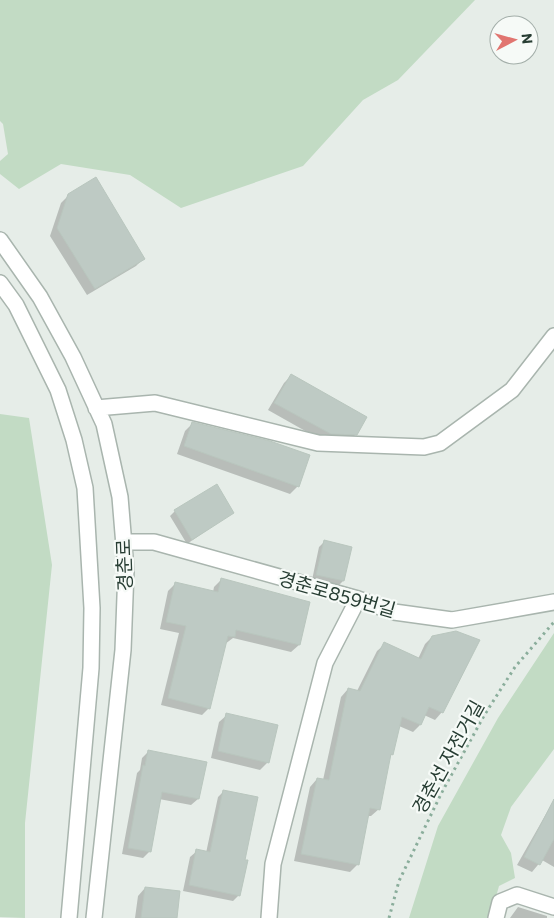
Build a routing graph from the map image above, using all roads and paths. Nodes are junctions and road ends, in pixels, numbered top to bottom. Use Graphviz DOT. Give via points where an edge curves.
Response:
graph roads {
  1 [pos="0,240"];
  2 [pos="0,284"];
  3 [pos="554,336"];
  4 [pos="96,408"];
  5 [pos="124,542"];
  6 [pos="358,599"];
  7 [pos="554,602"];
  8 [pos="554,622"];
  9 [pos="554,908"];
  10 [pos="69,918"];
  11 [pos="94,918"];
  12 [pos="269,918"];
  13 [pos="389,918"];
  14 [pos="496,918"];
  1 -- 4 [label="street, 경춘로" via="40,297"];
  2 -- 10 [label="street, 경춘로" via="16,304 58,390 85,488 92,599 91,668"];
  3 -- 4 [label="street" via="512,390 440,443 424,447 318,443 155,403"];
  4 -- 5 [label="street, 경춘로" via="104,424 120,497"];
  5 -- 6 [label="street, 경춘로859번길" via="154,542"];
  5 -- 11 [label="street, 경춘로" via="123,650"];
  6 -- 7 [label="street, 경춘로859번길" via="394,612 452,620"];
  6 -- 12 [label="street" via="325,663 273,864"];
  8 -- 13 [label="path, 경춘선 자전거길" via="515,667 485,714 442,792 399,881"];
  9 -- 14 [label="street" via="517,894 500,902"];
}
